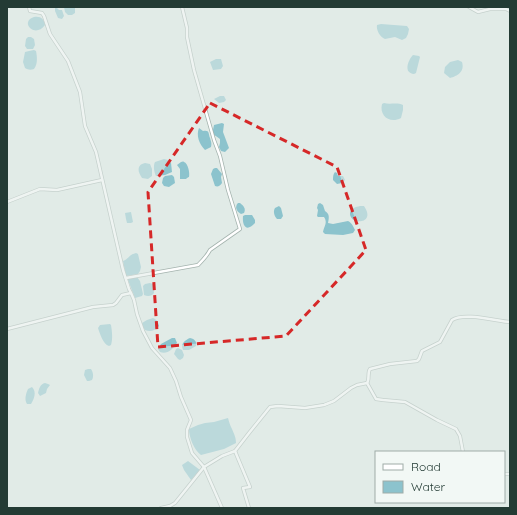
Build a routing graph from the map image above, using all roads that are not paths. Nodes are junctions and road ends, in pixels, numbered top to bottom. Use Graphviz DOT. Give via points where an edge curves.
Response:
graph roads {
  1 [pos="29,7"];
  2 [pos="182,7"];
  3 [pos="469,7"];
  4 [pos="510,11"];
  5 [pos="102,180"];
  6 [pos="7,202"];
  7 [pos="126,278"];
  8 [pos="131,293"];
  9 [pos="510,322"];
  10 [pos="7,328"];
  11 [pos="367,383"];
  12 [pos="235,451"];
  13 [pos="463,451"];
  14 [pos="204,467"];
  15 [pos="161,508"];
  16 [pos="222,508"];
  17 [pos="249,508"];
  1 -- 5 [label="street" via="30,11 42,13 52,38 70,66 80,92 85,126 96,152"];
  2 -- 7 [label="street" via="194,70 240,229 210,250 198,265"];
  3 -- 4 [label="street" via="478,12 490,9"];
  5 -- 6 [label="street" via="57,190 40,189"];
  5 -- 7 [label="street"];
  7 -- 8 [label="street"];
  8 -- 10 [label="street" via="122,296 113,305 93,307"];
  8 -- 14 [label="street" via="143,331 152,348 170,368 176,381 191,420 187,430 190,448"];
  9 -- 11 [label="street" via="484,318 454,318 440,342 422,351 417,361 370,368"];
  11 -- 12 [label="street" via="351,388 324,405 305,408 270,407"];
  11 -- 13 [label="street" via="376,399 405,402 456,429"];
  12 -- 14 [label="street"];
  12 -- 17 [label="street" via="250,487 243,488"];
  14 -- 15 [label="street" via="175,503"];
  14 -- 16 [label="street"];
}
